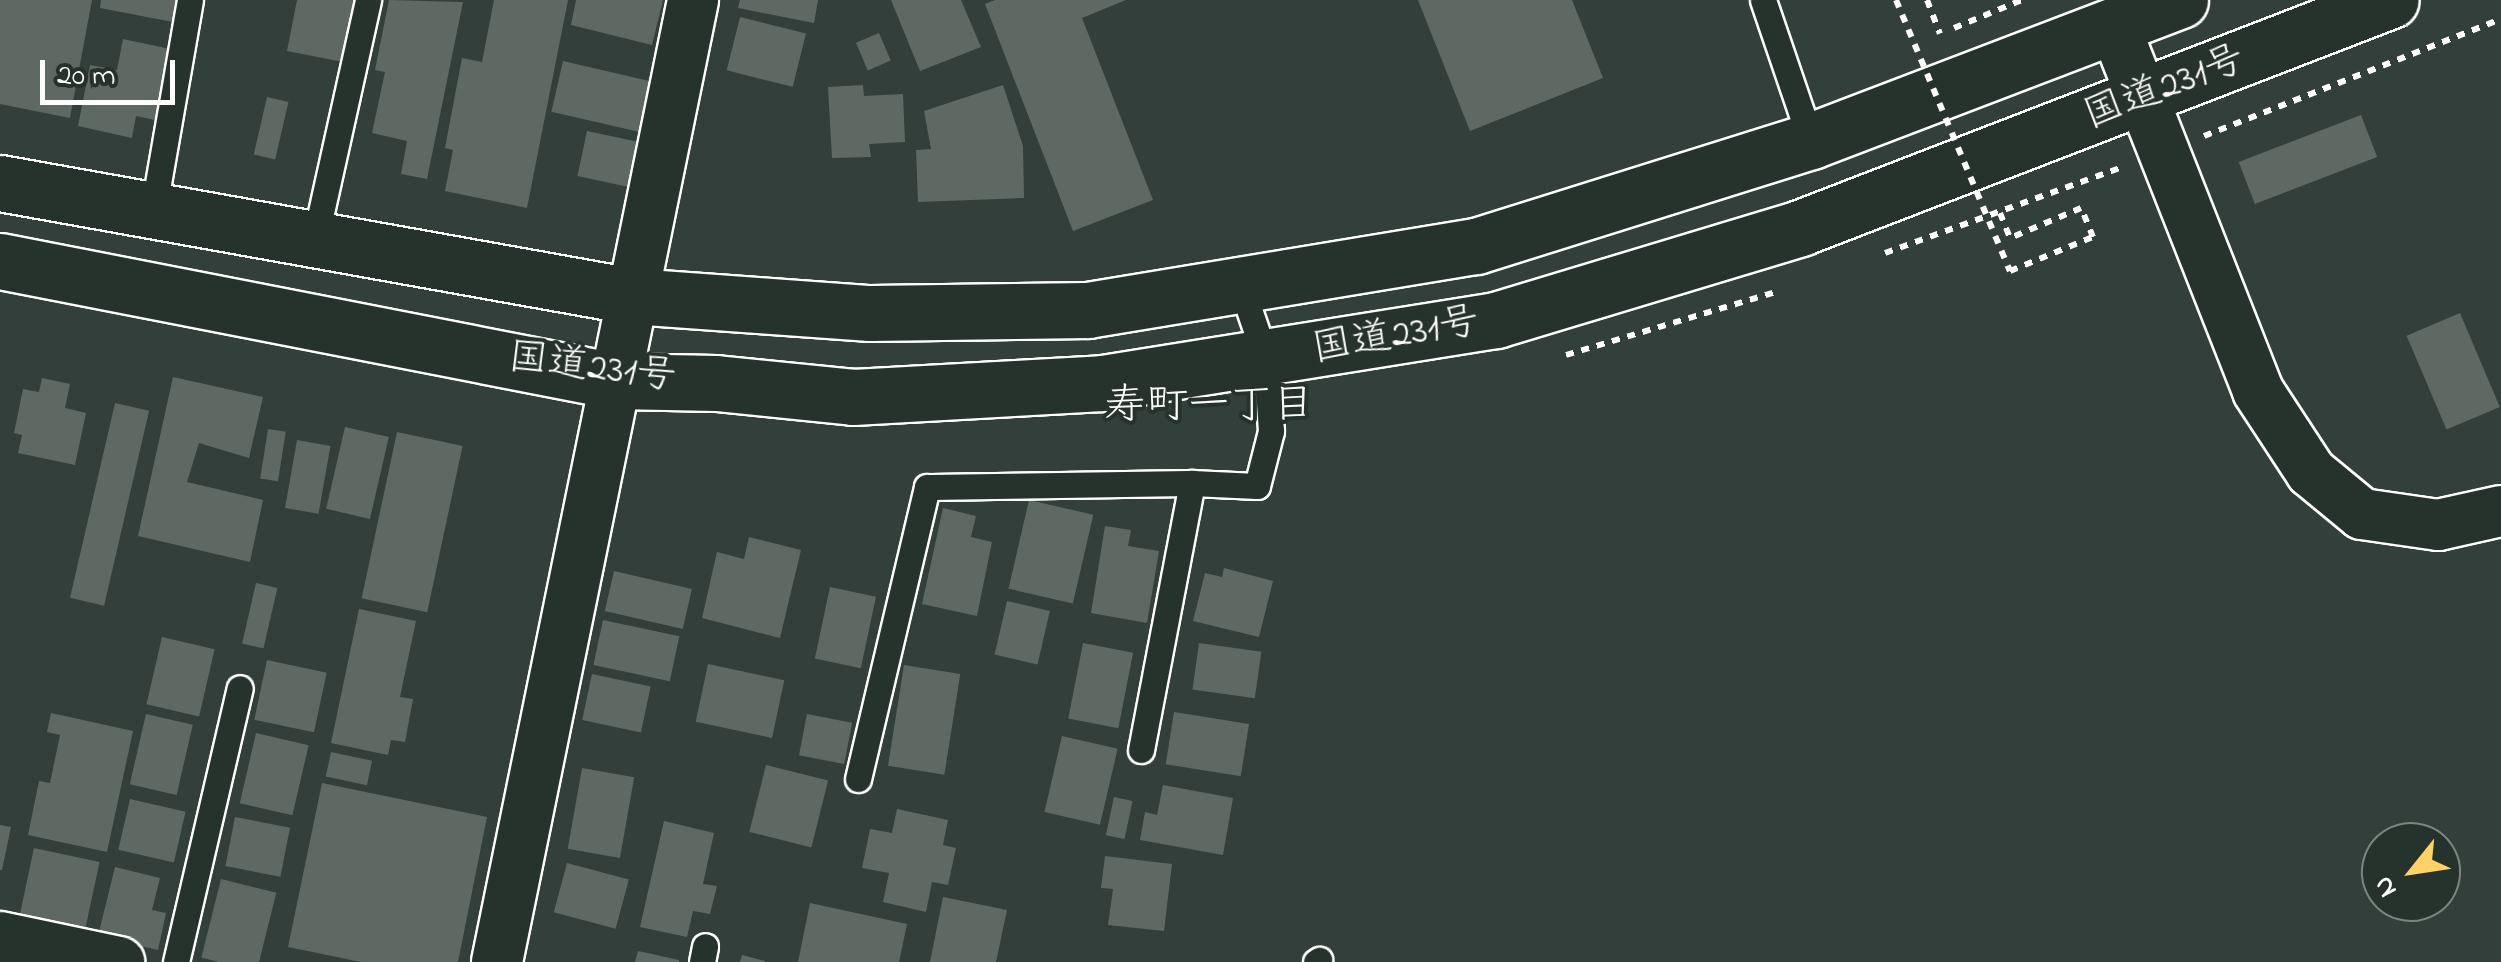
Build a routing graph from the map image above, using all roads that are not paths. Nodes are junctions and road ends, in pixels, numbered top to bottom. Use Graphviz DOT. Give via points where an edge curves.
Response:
graph roads {
  1 [pos="190,0"];
  2 [pos="368,0"];
  3 [pos="693,0"];
  4 [pos="1763,0"];
  5 [pos="2180,0"];
  6 [pos="2391,0"];
  7 [pos="2114,26"];
  8 [pos="2145,98"];
  9 [pos="1811,142"];
  10 [pos="0,183"];
  11 [pos="153,212"];
  12 [pos="314,244"];
  13 [pos="0,261"];
  14 [pos="1242,290"];
  15 [pos="632,296"];
  16 [pos="1266,359"];
  17 [pos="615,381"];
  18 [pos="1192,483"];
  19 [pos="2501,510"];
  20 [pos="240,688"];
  21 [pos="1141,750"];
  22 [pos="858,780"];
  23 [pos="0,937"];
  24 [pos="119,962"];
  25 [pos="176,962"];
  26 [pos="497,962"];
  1 -- 11 [label="lane"];
  2 -- 12 [label="lane"];
  3 -- 15 [label="street"];
  4 -- 9 [label="lane"];
  5 -- 7 [label="highway, 国道231号"];
  6 -- 8 [label="highway, 国道231号"];
  7 -- 8 [label="street"];
  7 -- 9 [label="highway, 国道231号"];
  8 -- 16 [label="highway, 国道231号" via="1800,228 1496,320"];
  8 -- 19 [label="street" via="2258,390 2311,472 2362,514 2438,524"];
  9 -- 14 [label="highway, 国道231号" via="1476,246"];
  10 -- 11 [label="highway, 国道231号"];
  11 -- 12 [label="highway, 国道231号"];
  12 -- 15 [label="highway, 国道231号"];
  13 -- 17 [label="highway, 国道231号"];
  14 -- 15 [label="highway, 国道231号" via="1048,311 870,313"];
  14 -- 16 [label="lane"];
  15 -- 17 [label="street"];
  16 -- 17 [label="highway, 国道231号" via="1102,383 853,397 716,382"];
  16 -- 18 [label="lane" via="1270,431 1257,486"];
  17 -- 26 [label="street"];
  18 -- 21 [label="lane"];
  18 -- 22 [label="lane" via="927,487"];
  20 -- 25 [label="lane"];
  23 -- 24 [label="street"];
}
